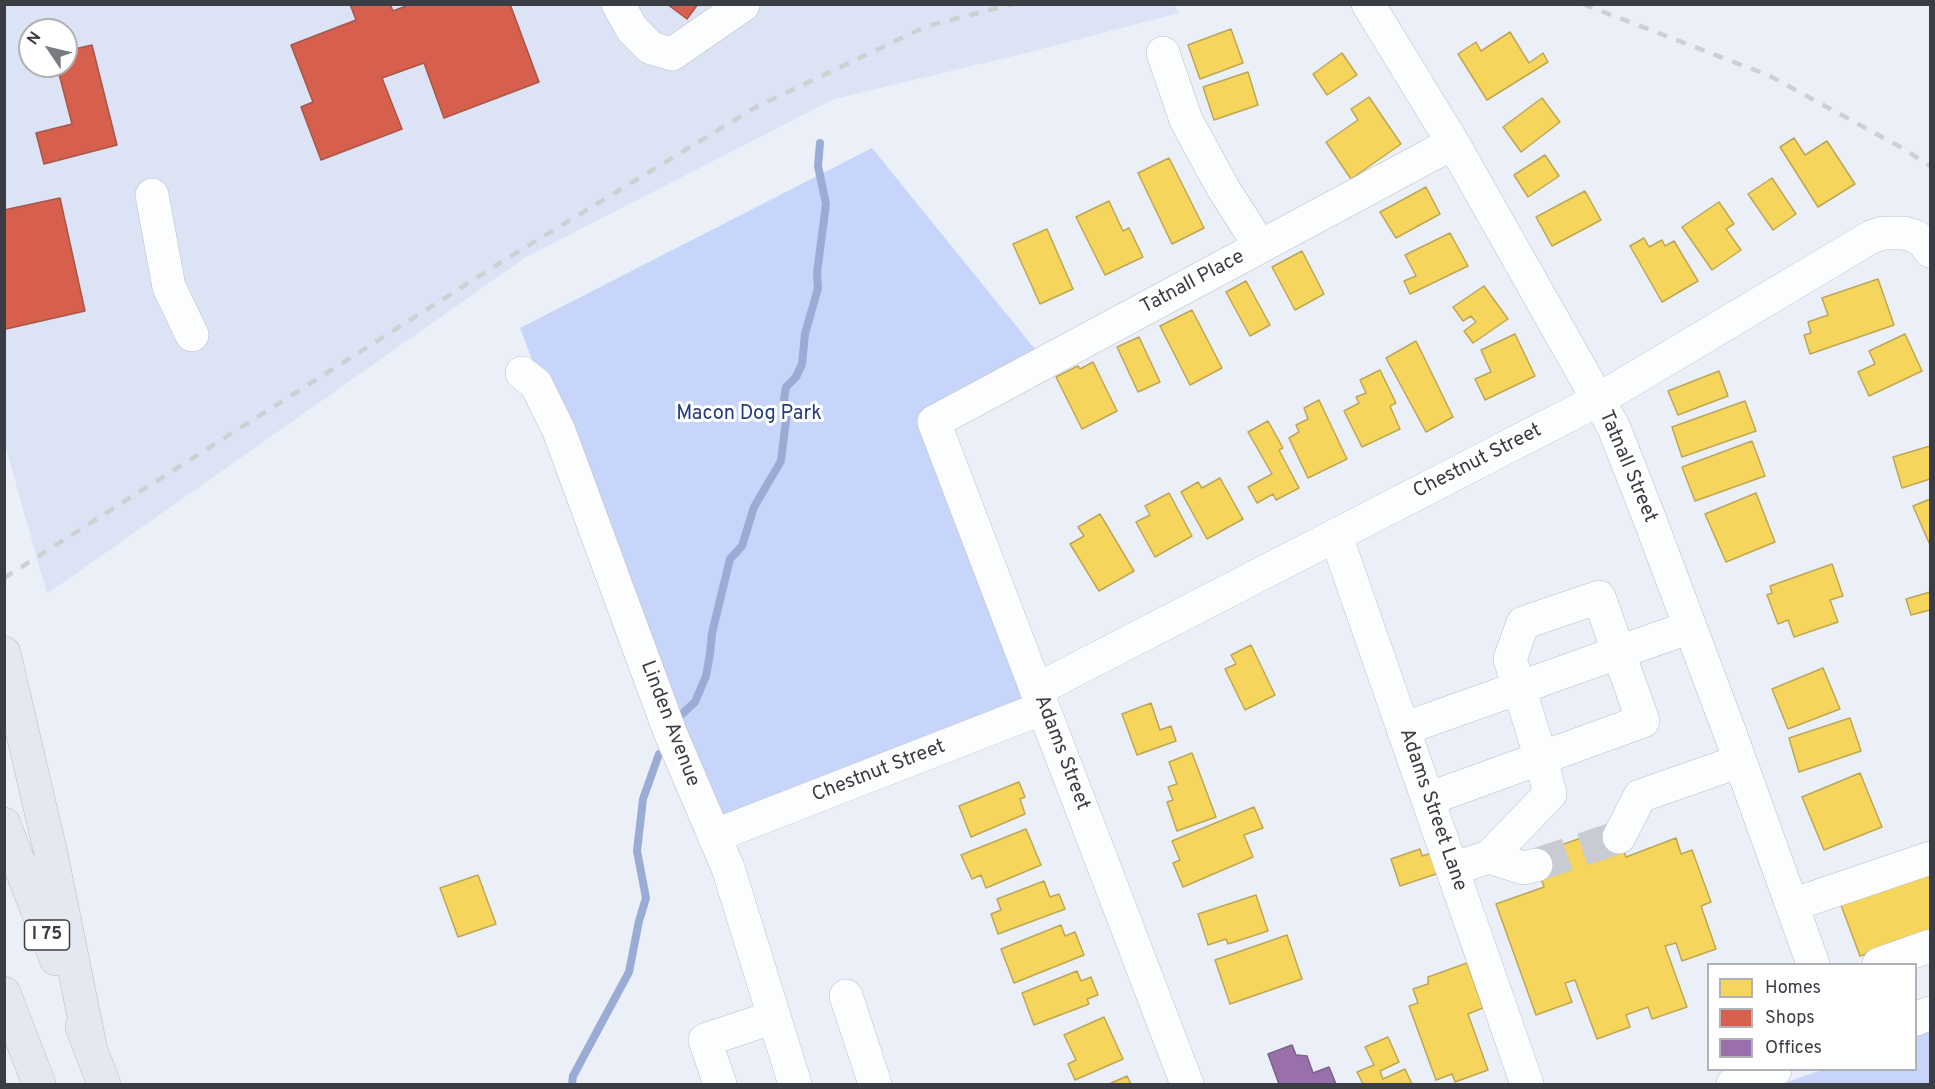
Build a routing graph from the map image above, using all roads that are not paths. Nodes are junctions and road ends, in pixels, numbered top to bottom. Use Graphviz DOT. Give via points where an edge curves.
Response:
graph roads {
  1 [pos="618,4"];
  2 [pos="1368,4"];
  3 [pos="743,5"];
  4 [pos="1163,53"];
  5 [pos="1452,143"];
  6 [pos="152,195"];
  7 [pos="1922,243"];
  8 [pos="1260,246"];
  9 [pos="192,335"];
  10 [pos="522,373"];
  11 [pos="1598,400"];
  12 [pos="934,423"];
  13 [pos="1336,536"];
  14 [pos="1690,627"];
  15 [pos="1619,652"];
  16 [pos="4,653"];
  17 [pos="1519,688"];
  18 [pos="1040,699"];
  19 [pos="1403,729"];
  20 [pos="1541,758"];
  21 [pos="1740,761"];
  22 [pos="1428,799"];
  23 [pos="4,824"];
  24 [pos="714,836"];
  25 [pos="1619,837"];
  26 [pos="1489,857"];
  27 [pos="1930,858"];
  28 [pos="1536,865"];
  29 [pos="1452,870"];
  30 [pos="1792,905"];
  31 [pos="1930,946"];
  32 [pos="1813,963"];
  33 [pos="1882,963"];
  34 [pos="4,993"];
  35 [pos="846,996"];
  36 [pos="774,1017"];
  37 [pos="90,1046"];
  38 [pos="1769,1076"];
  39 [pos="39,1084"];
  40 [pos="104,1084"];
  41 [pos="720,1084"];
  42 [pos="795,1084"];
  43 [pos="875,1084"];
  44 [pos="1188,1084"];
  45 [pos="1527,1084"];
  46 [pos="1733,1084"];
  1 -- 3 [label="street" via="632,29 651,48 672,54"];
  2 -- 5 [label="street, Tatnall Street"];
  4 -- 8 [label="street" via="1186,120"];
  5 -- 8 [label="street, Tatnall Place"];
  5 -- 11 [label="street, Tatnall Street"];
  6 -- 9 [label="street" via="169,287"];
  7 -- 11 [label="street, Chestnut Street" via="1904,233 1883,233 1857,244"];
  8 -- 12 [label="street, Tatnall Place"];
  10 -- 24 [label="street, Linden Avenue" via="536,384 559,431 670,732"];
  11 -- 13 [label="street, Chestnut Street"];
  11 -- 14 [label="street, Tatnall Street" via="1614,428"];
  12 -- 18 [label="street, Adams Street"];
  13 -- 18 [label="street, Chestnut Street"];
  13 -- 19 [label="street, Adams Street Lane"];
  14 -- 15 [label="street"];
  14 -- 21 [label="street, Tatnall Street"];
  15 -- 17 [label="street"];
  15 -- 17 [label="street" via="1599,597 1523,623 1510,659"];
  15 -- 20 [label="street" via="1643,721"];
  16 -- 37 [label="highway"];
  17 -- 19 [label="street"];
  17 -- 20 [label="street"];
  18 -- 24 [label="street, Chestnut Street"];
  18 -- 44 [label="street, Adams Street"];
  19 -- 22 [label="street, Adams Street Lane"];
  20 -- 22 [label="street"];
  20 -- 26 [label="street" via="1550,794"];
  21 -- 25 [label="street" via="1640,796"];
  21 -- 30 [label="street, Tatnall Street"];
  22 -- 29 [label="street, Adams Street Lane"];
  23 -- 37 [label="highway, I 75"];
  24 -- 36 [label="street, Linden Avenue" via="728,868"];
  26 -- 28 [label="street" via="1524,868"];
  26 -- 29 [label="street"];
  27 -- 30 [label="street"];
  29 -- 45 [label="street, Adams Street Lane"];
  30 -- 32 [label="street, Tatnall Street"];
  31 -- 33 [label="street"];
  34 -- 39 [label="highway"];
  35 -- 43 [label="street"];
  36 -- 41 [label="street" via="705,1040"];
  36 -- 42 [label="street, Linden Avenue"];
  37 -- 40 [label="highway, I 75"];
  38 -- 46 [label="street"];
}
